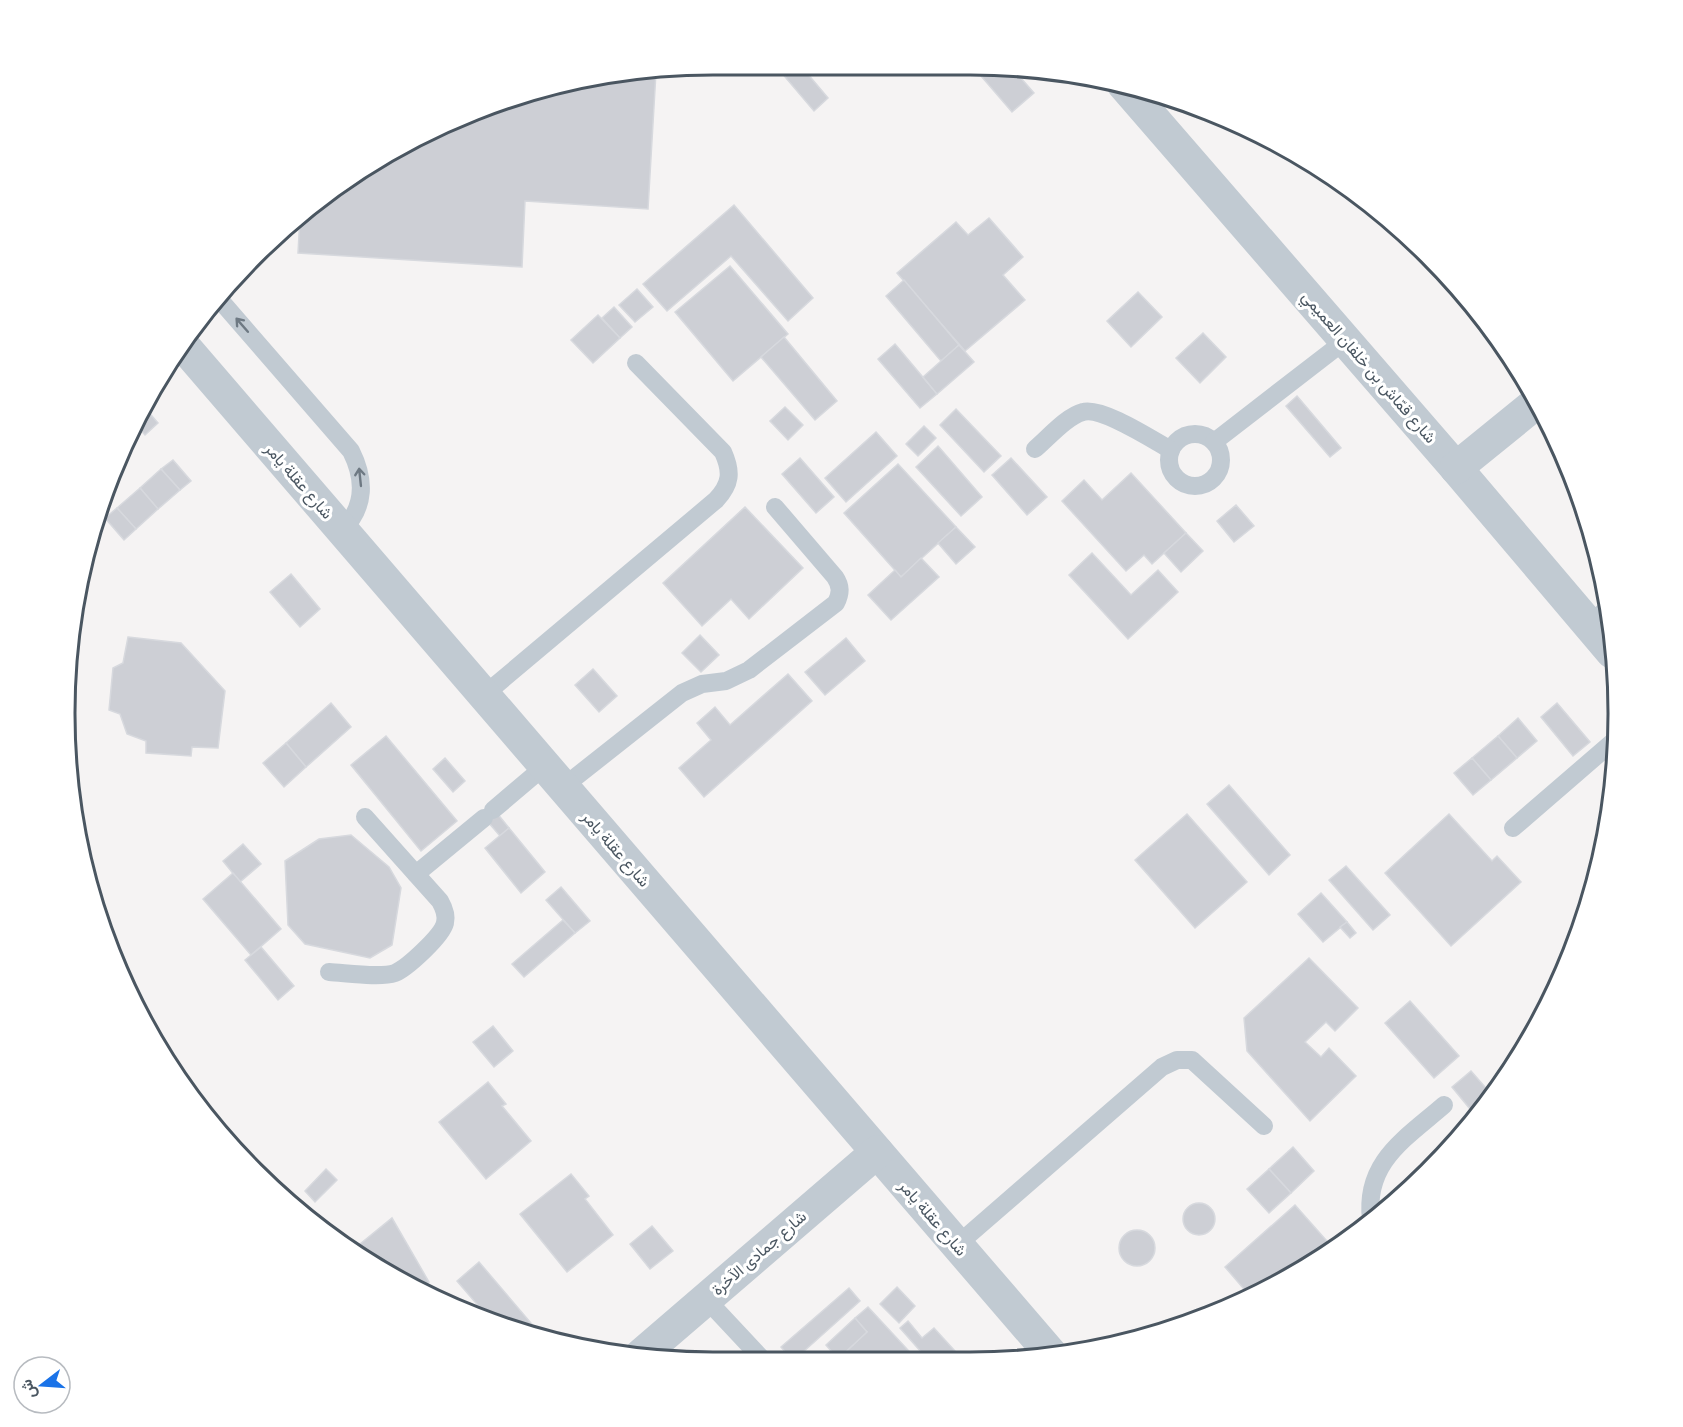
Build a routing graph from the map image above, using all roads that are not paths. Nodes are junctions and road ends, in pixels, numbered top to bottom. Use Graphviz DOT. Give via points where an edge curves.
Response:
graph roads {
  1 [pos="1134,97"];
  2 [pos="224,304"];
  3 [pos="1346,340"];
  4 [pos="188,351"];
  5 [pos="636,363"];
  6 [pos="1529,408"];
  7 [pos="1214,442"];
  8 [pos="1035,449"];
  9 [pos="1171,450"];
  10 [pos="1456,468"];
  11 [pos="775,507"];
  12 [pos="342,530"];
  13 [pos="1599,616"];
  14 [pos="484,695"];
  15 [pos="1607,747"];
  16 [pos="554,777"];
  17 [pos="365,817"];
  18 [pos="1513,828"];
  19 [pos="416,874"];
  20 [pos="329,972"];
  21 [pos="1444,1105"];
  22 [pos="1264,1126"];
  23 [pos="877,1152"];
  24 [pos="1369,1211"];
  25 [pos="957,1245"];
  26 [pos="706,1299"];
  27 [pos="1046,1348"];
  28 [pos="648,1349"];
  29 [pos="756,1352"];
  1 -- 3 [label="street, شارع قمّاش بن خلفان العميمي"];
  12 -- 2 [label="lane, one-way" via="352,521 360,498 361,480 351,451"];
  3 -- 7 [label="lane"];
  3 -- 10 [label="street, شارع قمّاش بن خلفان العميمي"];
  4 -- 12 [label="street, شارع عقلة يامر"];
  5 -- 14 [label="lane" via="723,452 729,464 725,490"];
  6 -- 10 [label="street"];
  7 -- 9 [label="lane" via="1196,434 1185,436"];
  7 -- 9 [label="lane" via="1221,461 1219,471 1213,480 1195,487 1176,479 1169,460"];
  8 -- 9 [label="lane" via="1068,420 1085,411 1103,413"];
  10 -- 13 [label="street, شارع قمّاش بن خلفان العميمي"];
  11 -- 16 [label="lane" via="835,577 840,590 836,603 749,670 682,693"];
  12 -- 14 [label="street, شارع عقلة يامر"];
  14 -- 16 [label="street, شارع عقلة يامر"];
  15 -- 18 [label="lane"];
  16 -- 19 [label="lane" via="489,814"];
  16 -- 23 [label="street, شارع عقلة يامر"];
  17 -- 19 [label="lane"];
  19 -- 20 [label="lane" via="444,908 445,922 438,935 410,964 395,973"];
  21 -- 24 [label="lane" via="1383,1162 1375,1176"];
  22 -- 25 [label="lane" via="1192,1060 1177,1060 1162,1067"];
  23 -- 25 [label="street, شارع عقلة يامر"];
  23 -- 26 [label="street, شارع جمادى الآخرة"];
  25 -- 27 [label="street, شارع عقلة يامر"];
  26 -- 28 [label="street, شارع جمادى الآخرة"];
  26 -- 29 [label="lane"];
}
